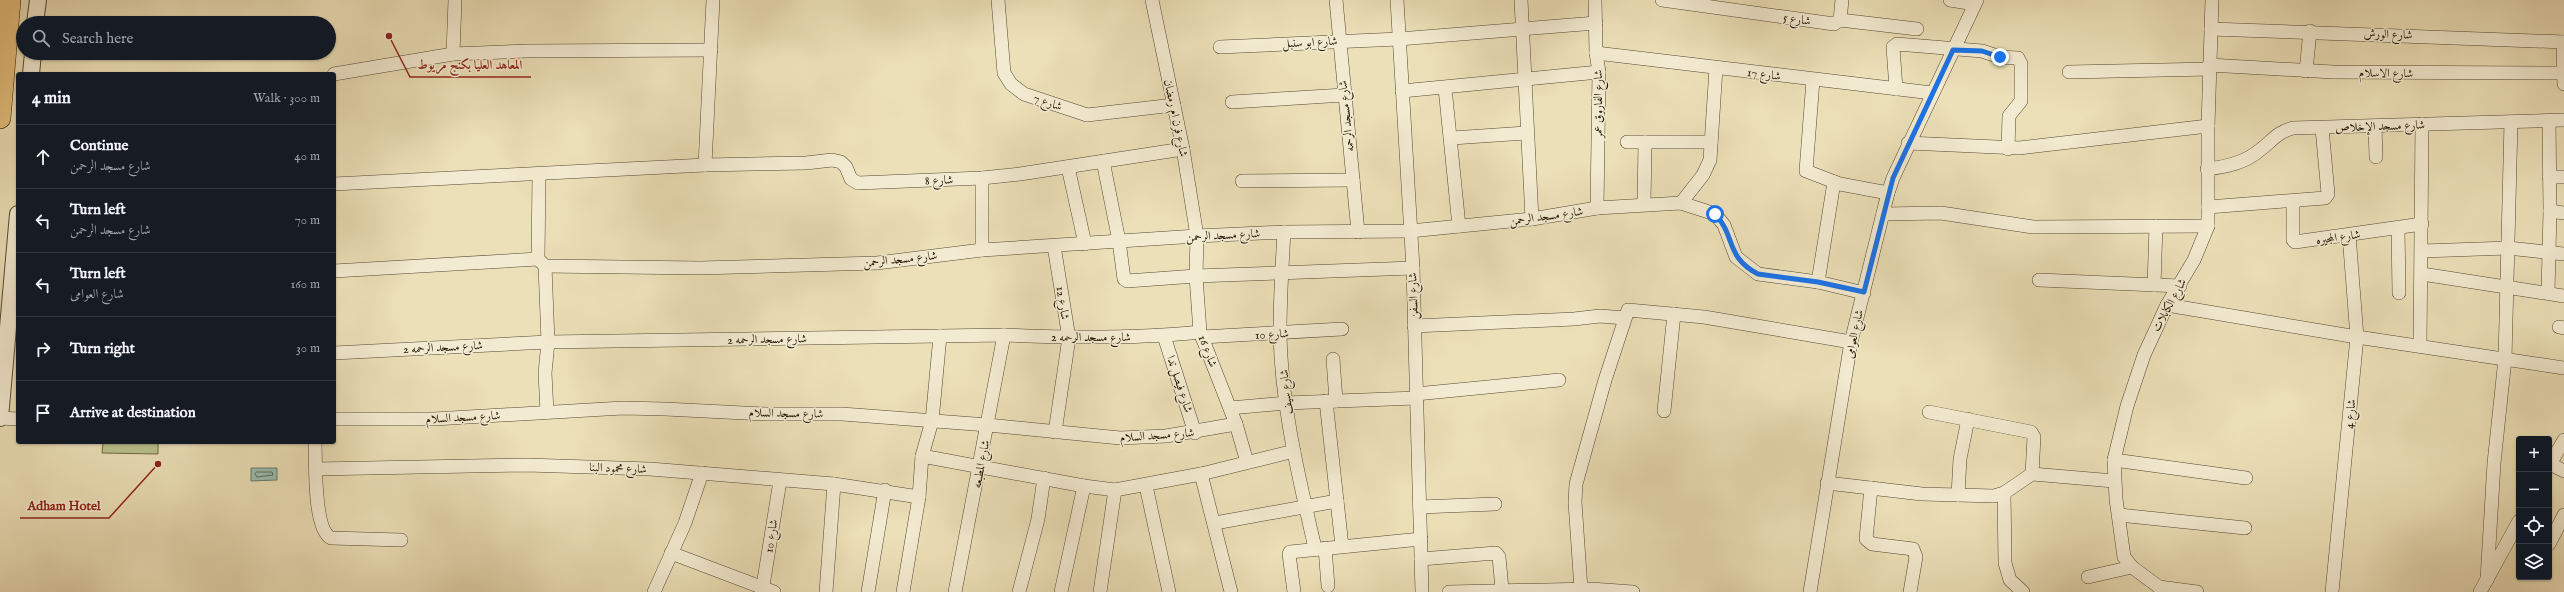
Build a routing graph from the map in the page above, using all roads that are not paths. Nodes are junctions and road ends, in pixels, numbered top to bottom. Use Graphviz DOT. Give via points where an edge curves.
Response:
graph roads {
  1 [pos="10,0"];
  2 [pos="38,0"];
  3 [pos="455,0"];
  4 [pos="713,0"];
  5 [pos="998,0"];
  6 [pos="1152,0"];
  7 [pos="1336,0"];
  8 [pos="1397,0"];
  9 [pos="1521,0"];
  10 [pos="1595,0"];
  11 [pos="1662,0"];
  12 [pos="1842,0"];
  13 [pos="1950,0"];
  14 [pos="2212,0"];
  15 [pos="1976,2"];
  16 [pos="1738,5"];
  17 [pos="37,16"];
  18 [pos="1840,20"];
  19 [pos="1596,23"];
  20 [pos="1522,28"];
  21 [pos="1917,29"];
  22 [pos="2211,29"];
  23 [pos="2310,31"];
  24 [pos="1399,39"];
  25 [pos="1338,41"];
  26 [pos="2563,42"];
  27 [pos="1220,47"];
  28 [pos="710,50"];
  29 [pos="1953,50"];
  30 [pos="1596,53"];
  31 [pos="453,54"];
  32 [pos="32,60"];
  33 [pos="2209,67"];
  34 [pos="1716,68"];
  35 [pos="2306,71"];
  36 [pos="31,72"];
  37 [pos="1599,72"];
  38 [pos="2069,72"];
  39 [pos="336,74"];
  40 [pos="2563,79"];
  41 [pos="1524,80"];
  42 [pos="1813,80"];
  43 [pos="1445,88"];
  44 [pos="1896,89"];
  45 [pos="1402,91"];
  46 [pos="1932,93"];
  47 [pos="1344,95"];
  48 [pos="1232,102"];
  49 [pos="1174,105"];
  50 [pos="0,118"];
  51 [pos="2564,120"];
  52 [pos="2549,121"];
  53 [pos="2511,122"];
  54 [pos="2422,124"];
  55 [pos="2208,126"];
  56 [pos="2375,126"];
  57 [pos="2322,128"];
  58 [pos="1526,133"];
  59 [pos="1452,138"];
  60 [pos="1627,142"];
  61 [pos="1645,142"];
  62 [pos="1712,142"];
  63 [pos="1908,144"];
  64 [pos="1183,149"];
  65 [pos="2008,149"];
  66 [pos="2376,157"];
  67 [pos="1103,161"];
  68 [pos="706,165"];
  69 [pos="1068,167"];
  70 [pos="2208,169"];
  71 [pos="539,175"];
  72 [pos="2549,177"];
  73 [pos="2564,177"];
  74 [pos="982,178"];
  75 [pos="1353,180"];
  76 [pos="1242,181"];
  77 [pos="1834,182"];
  78 [pos="336,184"];
  79 [pos="1888,193"];
  80 [pos="2293,201"];
  81 [pos="1681,203"];
  82 [pos="1644,204"];
  83 [pos="2208,207"];
  84 [pos="1597,208"];
  85 [pos="2550,211"];
  86 [pos="2564,213"];
  87 [pos="1883,214"];
  88 [pos="1532,219"];
  89 [pos="2422,224"];
  90 [pos="1459,226"];
  91 [pos="2156,226"];
  92 [pos="2208,226"];
  93 [pos="2398,228"];
  94 [pos="1284,232"];
  95 [pos="1358,232"];
  96 [pos="1410,232"];
  97 [pos="2349,235"];
  98 [pos="1197,236"];
  99 [pos="16,237"];
  100 [pos="1119,241"];
  101 [pos="1085,244"];
  102 [pos="1054,246"];
  103 [pos="2508,248"];
  104 [pos="982,250"];
  105 [pos="2422,251"];
  106 [pos="2549,251"];
  107 [pos="2564,254"];
  108 [pos="542,262"];
  109 [pos="1413,268"];
  110 [pos="336,271"];
  111 [pos="1282,273"];
  112 [pos="2422,274"];
  113 [pos="1196,276"];
  114 [pos="2039,280"];
  115 [pos="1818,282"];
  116 [pos="2154,285"];
  117 [pos="2180,286"];
  118 [pos="2507,288"];
  119 [pos="1864,292"];
  120 [pos="2399,293"];
  121 [pos="2548,293"];
  122 [pos="2564,296"];
  123 [pos="2167,305"];
  124 [pos="1674,314"];
  125 [pos="1625,318"];
  126 [pos="1414,326"];
  127 [pos="1342,329"];
  128 [pos="1280,333"];
  129 [pos="1004,335"];
  130 [pos="1201,335"];
  131 [pos="940,336"];
  132 [pos="1164,336"];
  133 [pos="2357,337"];
  134 [pos="1069,338"];
  135 [pos="548,342"];
  136 [pos="1851,342"];
  137 [pos="2420,345"];
  138 [pos="336,353"];
  139 [pos="1333,359"];
  140 [pos="2505,360"];
  141 [pos="2564,368"];
  142 [pos="1559,380"];
  143 [pos="1416,396"];
  144 [pos="1331,401"];
  145 [pos="1286,403"];
  146 [pos="1230,408"];
  147 [pos="1664,411"];
  148 [pos="547,412"];
  149 [pos="1929,412"];
  150 [pos="0,418"];
  151 [pos="16,419"];
  152 [pos="1968,419"];
  153 [pos="336,420"];
  154 [pos="932,421"];
  155 [pos="1236,424"];
  156 [pos="988,425"];
  157 [pos="1055,432"];
  158 [pos="1195,433"];
  159 [pos="2564,440"];
  160 [pos="315,444"];
  161 [pos="1294,451"];
  162 [pos="922,456"];
  163 [pos="2114,460"];
  164 [pos="2552,461"];
  165 [pos="1247,462"];
  166 [pos="980,466"];
  167 [pos="2552,466"];
  168 [pos="316,469"];
  169 [pos="2564,471"];
  170 [pos="702,473"];
  171 [pos="1201,474"];
  172 [pos="2032,474"];
  173 [pos="1044,478"];
  174 [pos="2246,478"];
  175 [pos="780,481"];
  176 [pos="2114,481"];
  177 [pos="1827,483"];
  178 [pos="834,484"];
  179 [pos="1084,486"];
  180 [pos="1146,486"];
  181 [pos="1871,488"];
  182 [pos="884,490"];
  183 [pos="1115,490"];
  184 [pos="2004,493"];
  185 [pos="1958,495"];
  186 [pos="919,497"];
  187 [pos="1337,501"];
  188 [pos="1495,504"];
  189 [pos="1306,505"];
  190 [pos="1420,507"];
  191 [pos="2119,515"];
  192 [pos="2564,515"];
  193 [pos="1215,523"];
  194 [pos="2516,527"];
  195 [pos="2245,528"];
  196 [pos="2552,538"];
  197 [pos="1421,539"];
  198 [pos="400,540"];
  199 [pos="1342,546"];
  200 [pos="1320,548"];
  201 [pos="671,553"];
  202 [pos="1421,559"];
  203 [pos="2132,567"];
  204 [pos="2088,577"];
  205 [pos="2487,580"];
  206 [pos="1328,586"];
  207 [pos="1502,589"];
  208 [pos="1587,590"];
  209 [pos="2160,590"];
  210 [pos="766,591"];
  211 [pos="654,592"];
  212 [pos="826,592"];
  213 [pos="868,592"];
  214 [pos="903,592"];
  215 [pos="955,592"];
  216 [pos="1019,592"];
  217 [pos="1060,592"];
  218 [pos="1100,592"];
  219 [pos="1169,592"];
  220 [pos="1231,592"];
  221 [pos="1294,592"];
  222 [pos="1422,592"];
  223 [pos="1449,592"];
  224 [pos="1634,592"];
  225 [pos="1810,592"];
  226 [pos="1910,592"];
  227 [pos="2023,592"];
  228 [pos="2197,592"];
  229 [pos="2332,592"];
  230 [pos="2480,592"];
  1 -- 50 [label="highway"];
  2 -- 17 [label="street"];
  3 -- 31 [label="street"];
  4 -- 28 [label="street"];
  5 -- 49 [label="street, شارع 7" via="1004,73 1011,84 1024,94 1087,114"];
  6 -- 49 [label="street, شارع فرن ام رمضان"];
  7 -- 25 [label="street, شارع مسجد الرحمه"];
  8 -- 24 [label="street, شارع السفن"];
  9 -- 20 [label="street"];
  10 -- 19 [label="street, شارع الفاروق عمر"];
  11 -- 16 [label="street, شارع 5"];
  12 -- 18 [label="street"];
  13 -- 15 [label="street"];
  14 -- 22 [label="street, شارع الكابلات"];
  15 -- 29 [label="street, شارع العوامى"];
  16 -- 18 [label="street, شارع 5" via="1834,24"];
  18 -- 21 [label="street, شارع 5"];
  19 -- 20 [label="street, شارع ابو سنبل"];
  19 -- 30 [label="street, شارع الفاروق عمر"];
  20 -- 24 [label="street, شارع ابو سنبل"];
  20 -- 41 [label="street"];
  22 -- 23 [label="street, شارع الورش"];
  22 -- 33 [label="street, شارع الكابلات"];
  23 -- 26 [label="street, شارع الورش"];
  23 -- 35 [label="street"];
  24 -- 25 [label="street, شارع ابو سنبل"];
  24 -- 45 [label="street, شارع السفن"];
  25 -- 27 [label="street, شارع ابو سنبل"];
  25 -- 47 [label="street, شارع مسجد الرحمه"];
  26 -- 40 [label="street"];
  28 -- 31 [label="street"];
  28 -- 68 [label="street"];
  29 -- 44 [label="street" via="1894,46"];
  29 -- 46 [label="street, شارع العوامى"];
  29 -- 65 [label="street" via="1982,51 2000,57 2018,58 2021,61 2020,101 2009,116"];
  30 -- 34 [label="street, شارع 17"];
  30 -- 37 [label="street, شارع الفاروق عمر"];
  31 -- 39 [label="street"];
  32 -- 36 [label="street"];
  33 -- 35 [label="street, شارع الاسلام"];
  33 -- 38 [label="street, شارع الاسلام"];
  33 -- 55 [label="street, شارع الكابلات"];
  34 -- 42 [label="street, شارع 17"];
  34 -- 62 [label="street"];
  35 -- 40 [label="street, شارع الاسلام"];
  37 -- 41 [label="street"];
  37 -- 84 [label="street, شارع الفاروق عمر"];
  41 -- 43 [label="street"];
  41 -- 58 [label="street"];
  42 -- 44 [label="street, شارع 17"];
  42 -- 77 [label="street" via="1806,171"];
  43 -- 45 [label="street"];
  43 -- 59 [label="street"];
  44 -- 46 [label="street, شارع 17"];
  45 -- 96 [label="street, شارع السفن"];
  46 -- 63 [label="street, شارع العوامى"];
  47 -- 48 [label="street"];
  47 -- 75 [label="street, شارع مسجد الرحمه"];
  49 -- 64 [label="street, شارع فرن ام رمضان"];
  51 -- 52 [label="street, شارع مسجد الإخلاص"];
  52 -- 53 [label="street, شارع مسجد الإخلاص"];
  52 -- 72 [label="street"];
  53 -- 54 [label="street, شارع مسجد الإخلاص"];
  53 -- 103 [label="street"];
  54 -- 56 [label="street, شارع مسجد الإخلاص"];
  54 -- 89 [label="street"];
  55 -- 65 [label="street"];
  55 -- 70 [label="street, شارع الكابلات"];
  56 -- 57 [label="street, شارع مسجد الإخلاص"];
  56 -- 66 [label="street"];
  57 -- 70 [label="street, شارع مسجد الإخلاص" via="2283,130 2244,161"];
  57 -- 80 [label="street" via="2328,194 2325,198"];
  58 -- 59 [label="street"];
  58 -- 88 [label="street"];
  59 -- 90 [label="street"];
  60 -- 61 [label="street"];
  61 -- 62 [label="street"];
  61 -- 82 [label="street"];
  62 -- 81 [label="street" via="1706,169"];
  63 -- 65 [label="street"];
  63 -- 79 [label="street, شارع العوامى"];
  64 -- 67 [label="street, شارع 8"];
  64 -- 98 [label="street, شارع فرن ام رمضان"];
  67 -- 69 [label="street, شارع 8"];
  67 -- 100 [label="street"];
  68 -- 71 [label="street, شارع 8"];
  68 -- 74 [label="street, شارع 8" via="835,160 846,167 851,179 858,183"];
  69 -- 74 [label="street, شارع 8"];
  69 -- 101 [label="street"];
  70 -- 83 [label="street, شارع الكابلات"];
  71 -- 78 [label="street, شارع 8"];
  71 -- 108 [label="street"];
  72 -- 73 [label="street"];
  72 -- 85 [label="street"];
  74 -- 104 [label="street"];
  75 -- 76 [label="street"];
  75 -- 95 [label="street, شارع مسجد الرحمه"];
  77 -- 79 [label="street"];
  77 -- 115 [label="street"];
  79 -- 87 [label="street, شارع العوامى"];
  80 -- 83 [label="street"];
  80 -- 97 [label="street, شارع المجيره" via="2294,241"];
  81 -- 82 [label="street, شارع مسجد الرحمن"];
  81 -- 115 [label="street, شارع مسجد الرحمن" via="1715,214 1724,225 1736,257 1750,270 1758,274"];
  82 -- 84 [label="street, شارع مسجد الرحمن"];
  83 -- 92 [label="street, شارع الكابلات"];
  84 -- 88 [label="street, شارع مسجد الرحمن"];
  85 -- 86 [label="street"];
  85 -- 106 [label="street"];
  87 -- 91 [label="street" via="1941,213 2033,226"];
  87 -- 119 [label="street, شارع العوامى"];
  88 -- 90 [label="street, شارع مسجد الرحمن"];
  89 -- 93 [label="street, شارع المجيره"];
  89 -- 105 [label="street"];
  90 -- 96 [label="street, شارع مسجد الرحمن"];
  91 -- 92 [label="street"];
  91 -- 116 [label="street"];
  92 -- 117 [label="street, شارع الكابلات"];
  93 -- 97 [label="street, شارع المجيره"];
  93 -- 120 [label="street"];
  94 -- 95 [label="street, شارع مسجد الرحمن"];
  94 -- 98 [label="street, شارع مسجد الرحمن"];
  94 -- 111 [label="street, شارع سيف"];
  95 -- 96 [label="street, شارع مسجد الرحمن"];
  96 -- 109 [label="street, شارع السفن"];
  97 -- 133 [label="street, شارع 4"];
  98 -- 100 [label="street, شارع مسجد الرحمن"];
  98 -- 113 [label="street, شارع 16"];
  99 -- 150 [label="street"];
  100 -- 101 [label="street, شارع مسجد الرحمن"];
  100 -- 113 [label="street" via="1124,278 1127,281"];
  101 -- 102 [label="street, شارع مسجد الرحمن"];
  102 -- 104 [label="street, شارع مسجد الرحمن"];
  102 -- 134 [label="street, شارع 12"];
  103 -- 105 [label="street"];
  103 -- 106 [label="street"];
  103 -- 118 [label="street"];
  104 -- 108 [label="street, شارع مسجد الرحمن" via="877,263 700,268"];
  105 -- 112 [label="street"];
  106 -- 107 [label="street"];
  106 -- 121 [label="street"];
  108 -- 110 [label="street, شارع مسجد الرحمن"];
  108 -- 135 [label="street"];
  109 -- 111 [label="street"];
  109 -- 126 [label="street, شارع السفن"];
  111 -- 113 [label="street"];
  111 -- 128 [label="street, شارع سيف"];
  112 -- 118 [label="street"];
  112 -- 137 [label="street"];
  113 -- 130 [label="street, شارع 16"];
  114 -- 116 [label="street"];
  115 -- 119 [label="street, شارع مسجد الرحمن"];
  116 -- 117 [label="street"];
  117 -- 123 [label="street, شارع الكابلات"];
  118 -- 121 [label="street"];
  118 -- 140 [label="street"];
  119 -- 136 [label="street, شارع العوامى"];
  121 -- 122 [label="street"];
  123 -- 133 [label="street"];
  123 -- 163 [label="street, شارع الكابلات" via="2135,380"];
  124 -- 125 [label="street" via="1632,309 1628,310"];
  124 -- 136 [label="street"];
  124 -- 147 [label="street"];
  125 -- 126 [label="street" via="1600,316"];
  125 -- 208 [label="street" via="1576,484 1575,498"];
  126 -- 143 [label="street, شارع السفن"];
  127 -- 128 [label="street, شارع 10"];
  128 -- 130 [label="street, شارع 10"];
  128 -- 145 [label="street, شارع سيف"];
  129 -- 131 [label="street, شارع مسجد الرحمه 2"];
  129 -- 134 [label="street, شارع مسجد الرحمه 2"];
  129 -- 156 [label="street, شارع المطبعه"];
  130 -- 132 [label="street, شارع مسجد الرحمه 2"];
  130 -- 146 [label="street, شارع 16"];
  131 -- 135 [label="street, شارع مسجد الرحمه 2"];
  131 -- 154 [label="street"];
  132 -- 134 [label="street, شارع مسجد الرحمه 2"];
  132 -- 158 [label="street, شارع فيصل ندا"];
  133 -- 137 [label="street"];
  133 -- 229 [label="street, شارع 4"];
  134 -- 157 [label="street, شارع 12"];
  135 -- 138 [label="street, شارع مسجد الرحمه 2"];
  135 -- 148 [label="street" via="545,373"];
  136 -- 177 [label="street, شارع العوامى"];
  137 -- 140 [label="street"];
  139 -- 144 [label="street"];
  140 -- 141 [label="street"];
  140 -- 205 [label="street" via="2494,464"];
  142 -- 143 [label="street"];
  143 -- 144 [label="street"];
  143 -- 190 [label="street, شارع السفن"];
  144 -- 145 [label="street"];
  144 -- 187 [label="street"];
  145 -- 146 [label="street"];
  145 -- 161 [label="street, شارع سيف"];
  146 -- 155 [label="street, شارع 16"];
  148 -- 153 [label="street, شارع مسجد السلام" via="434,419"];
  148 -- 154 [label="street, شارع مسجد السلام" via="665,409 766,414 842,414"];
  149 -- 152 [label="street"];
  150 -- 151 [label="street"];
  152 -- 172 [label="street" via="2031,432 2034,437"];
  152 -- 185 [label="street" via="1960,454"];
  154 -- 156 [label="street, شارع مسجد السلام"];
  154 -- 162 [label="street"];
  155 -- 158 [label="street, شارع مسجد السلام"];
  155 -- 165 [label="street, شارع 16"];
  156 -- 157 [label="street, شارع مسجد السلام"];
  156 -- 166 [label="street, شارع المطبعه"];
  157 -- 158 [label="street, شارع مسجد السلام" via="1120,438"];
  159 -- 164 [label="street"];
  160 -- 168 [label="street"];
  161 -- 165 [label="street"];
  161 -- 189 [label="street, شارع سيف"];
  162 -- 166 [label="street"];
  162 -- 186 [label="street"];
  163 -- 174 [label="street"];
  163 -- 176 [label="street, شارع الكابلات"];
  165 -- 171 [label="street"];
  166 -- 173 [label="street"];
  166 -- 215 [label="street, شارع المطبعه"];
  167 -- 169 [label="street"];
  168 -- 170 [label="street, شارع محمود البنا" via="534,465"];
  168 -- 198 [label="street" via="319,516 326,535 331,538"];
  170 -- 175 [label="street, شارع محمود البنا"];
  170 -- 201 [label="street"];
  171 -- 180 [label="street"];
  171 -- 193 [label="street"];
  172 -- 176 [label="street"];
  172 -- 184 [label="street"];
  173 -- 179 [label="street"];
  173 -- 216 [label="street" via="1038,519"];
  175 -- 178 [label="street, شارع محمود البنا"];
  175 -- 210 [label="street, شارع 10"];
  176 -- 191 [label="street, شارع الكابلات"];
  177 -- 181 [label="street"];
  177 -- 225 [label="street, شارع العوامى"];
  178 -- 182 [label="street, شارع محمود البنا"];
  178 -- 212 [label="street"];
  179 -- 183 [label="street"];
  179 -- 217 [label="street"];
  180 -- 183 [label="street"];
  180 -- 219 [label="street"];
  181 -- 185 [label="street"];
  181 -- 226 [label="street" via="1866,539 1872,544 1913,549 1916,558"];
  182 -- 186 [label="street, شارع محمود البنا"];
  182 -- 213 [label="street"];
  183 -- 218 [label="street"];
  184 -- 185 [label="street" via="1994,496"];
  184 -- 227 [label="street" via="2005,563 2010,580"];
  186 -- 214 [label="street"];
  187 -- 189 [label="street"];
  187 -- 199 [label="street"];
  188 -- 190 [label="street"];
  189 -- 193 [label="street"];
  189 -- 200 [label="street, شارع سيف"];
  190 -- 197 [label="street, شارع السفن"];
  191 -- 195 [label="street"];
  191 -- 203 [label="street, شارع الكابلات" via="2124,557"];
  192 -- 196 [label="street"];
  193 -- 220 [label="street"];
  194 -- 205 [label="street"];
  197 -- 199 [label="street"];
  197 -- 202 [label="street, شارع السفن"];
  199 -- 200 [label="street"];
  200 -- 206 [label="street, شارع سيف"];
  200 -- 221 [label="street" via="1292,551 1288,554"];
  201 -- 210 [label="street"];
  201 -- 211 [label="street"];
  202 -- 207 [label="street" via="1496,553 1499,557"];
  202 -- 222 [label="street, شارع السفن"];
  203 -- 204 [label="street"];
  203 -- 209 [label="street, شارع الكابلات"];
  205 -- 230 [label="street"];
  207 -- 208 [label="street"];
  207 -- 223 [label="street"];
  208 -- 224 [label="street"];
  209 -- 228 [label="street"];
}
